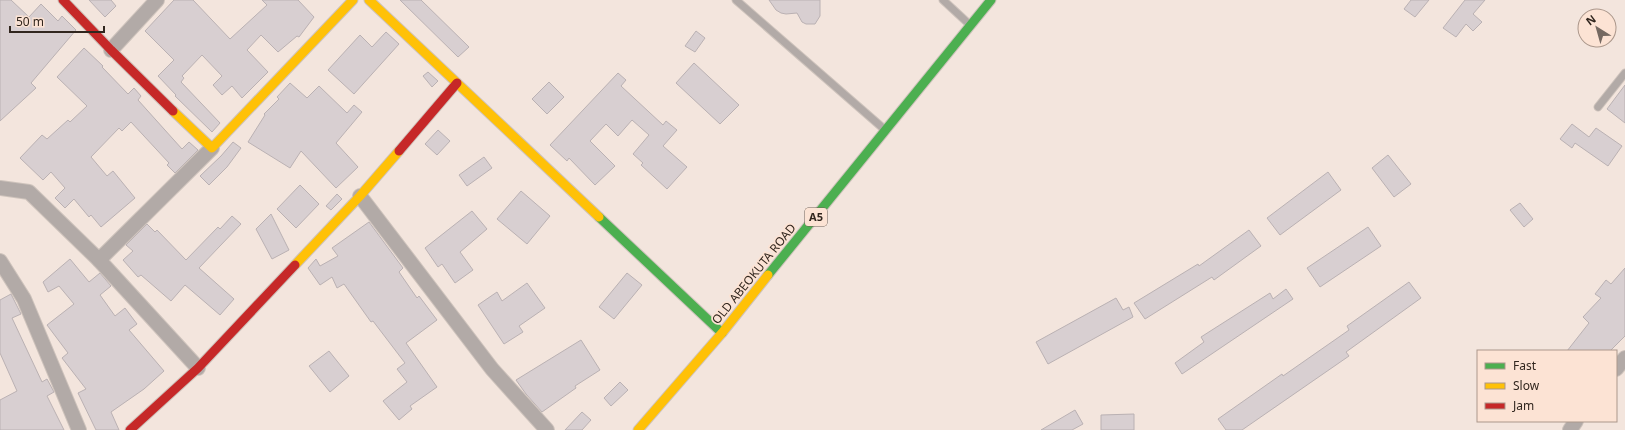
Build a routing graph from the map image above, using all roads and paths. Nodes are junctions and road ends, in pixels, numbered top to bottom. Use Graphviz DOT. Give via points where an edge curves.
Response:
graph roads {
  1 [pos="63,0"];
  2 [pos="157,0"];
  3 [pos="353,0"];
  4 [pos="370,0"];
  5 [pos="736,0"];
  6 [pos="943,0"];
  7 [pos="991,0"];
  8 [pos="970,26"];
  9 [pos="111,50"];
  10 [pos="1625,73"];
  11 [pos="458,83"];
  12 [pos="1598,107"];
  13 [pos="886,131"];
  14 [pos="212,148"];
  15 [pos="0,188"];
  16 [pos="360,196"];
  17 [pos="99,260"];
  18 [pos="0,261"];
  19 [pos="722,333"];
  20 [pos="1625,358"];
  21 [pos="198,368"];
  22 [pos="1617,369"];
  23 [pos="79,430"];
  24 [pos="130,430"];
  25 [pos="547,430"];
  26 [pos="638,430"];
  1 -- 9 [label="main road"];
  2 -- 9 [label="street"];
  3 -- 14 [label="main road"];
  4 -- 11 [label="main road"];
  5 -- 13 [label="lane"];
  6 -- 8 [label="lane"];
  7 -- 8 [label="main road, OLD ABEOKUTA ROAD / A5"];
  8 -- 13 [label="main road, OLD ABEOKUTA ROAD / A5"];
  9 -- 14 [label="main road"];
  10 -- 12 [label="lane"];
  11 -- 16 [label="main road"];
  11 -- 19 [label="main road"];
  13 -- 19 [label="main road, OLD ABEOKUTA ROAD / A5"];
  14 -- 17 [label="street"];
  15 -- 17 [label="street" via="29,192"];
  16 -- 21 [label="main road"];
  16 -- 25 [label="street" via="492,369"];
  17 -- 21 [label="street"];
  18 -- 23 [label="street" via="24,299"];
  19 -- 26 [label="main road, OLD ABEOKUTA ROAD / A5"];
  20 -- 22 [label="street"];
  21 -- 24 [label="main road"];
}
